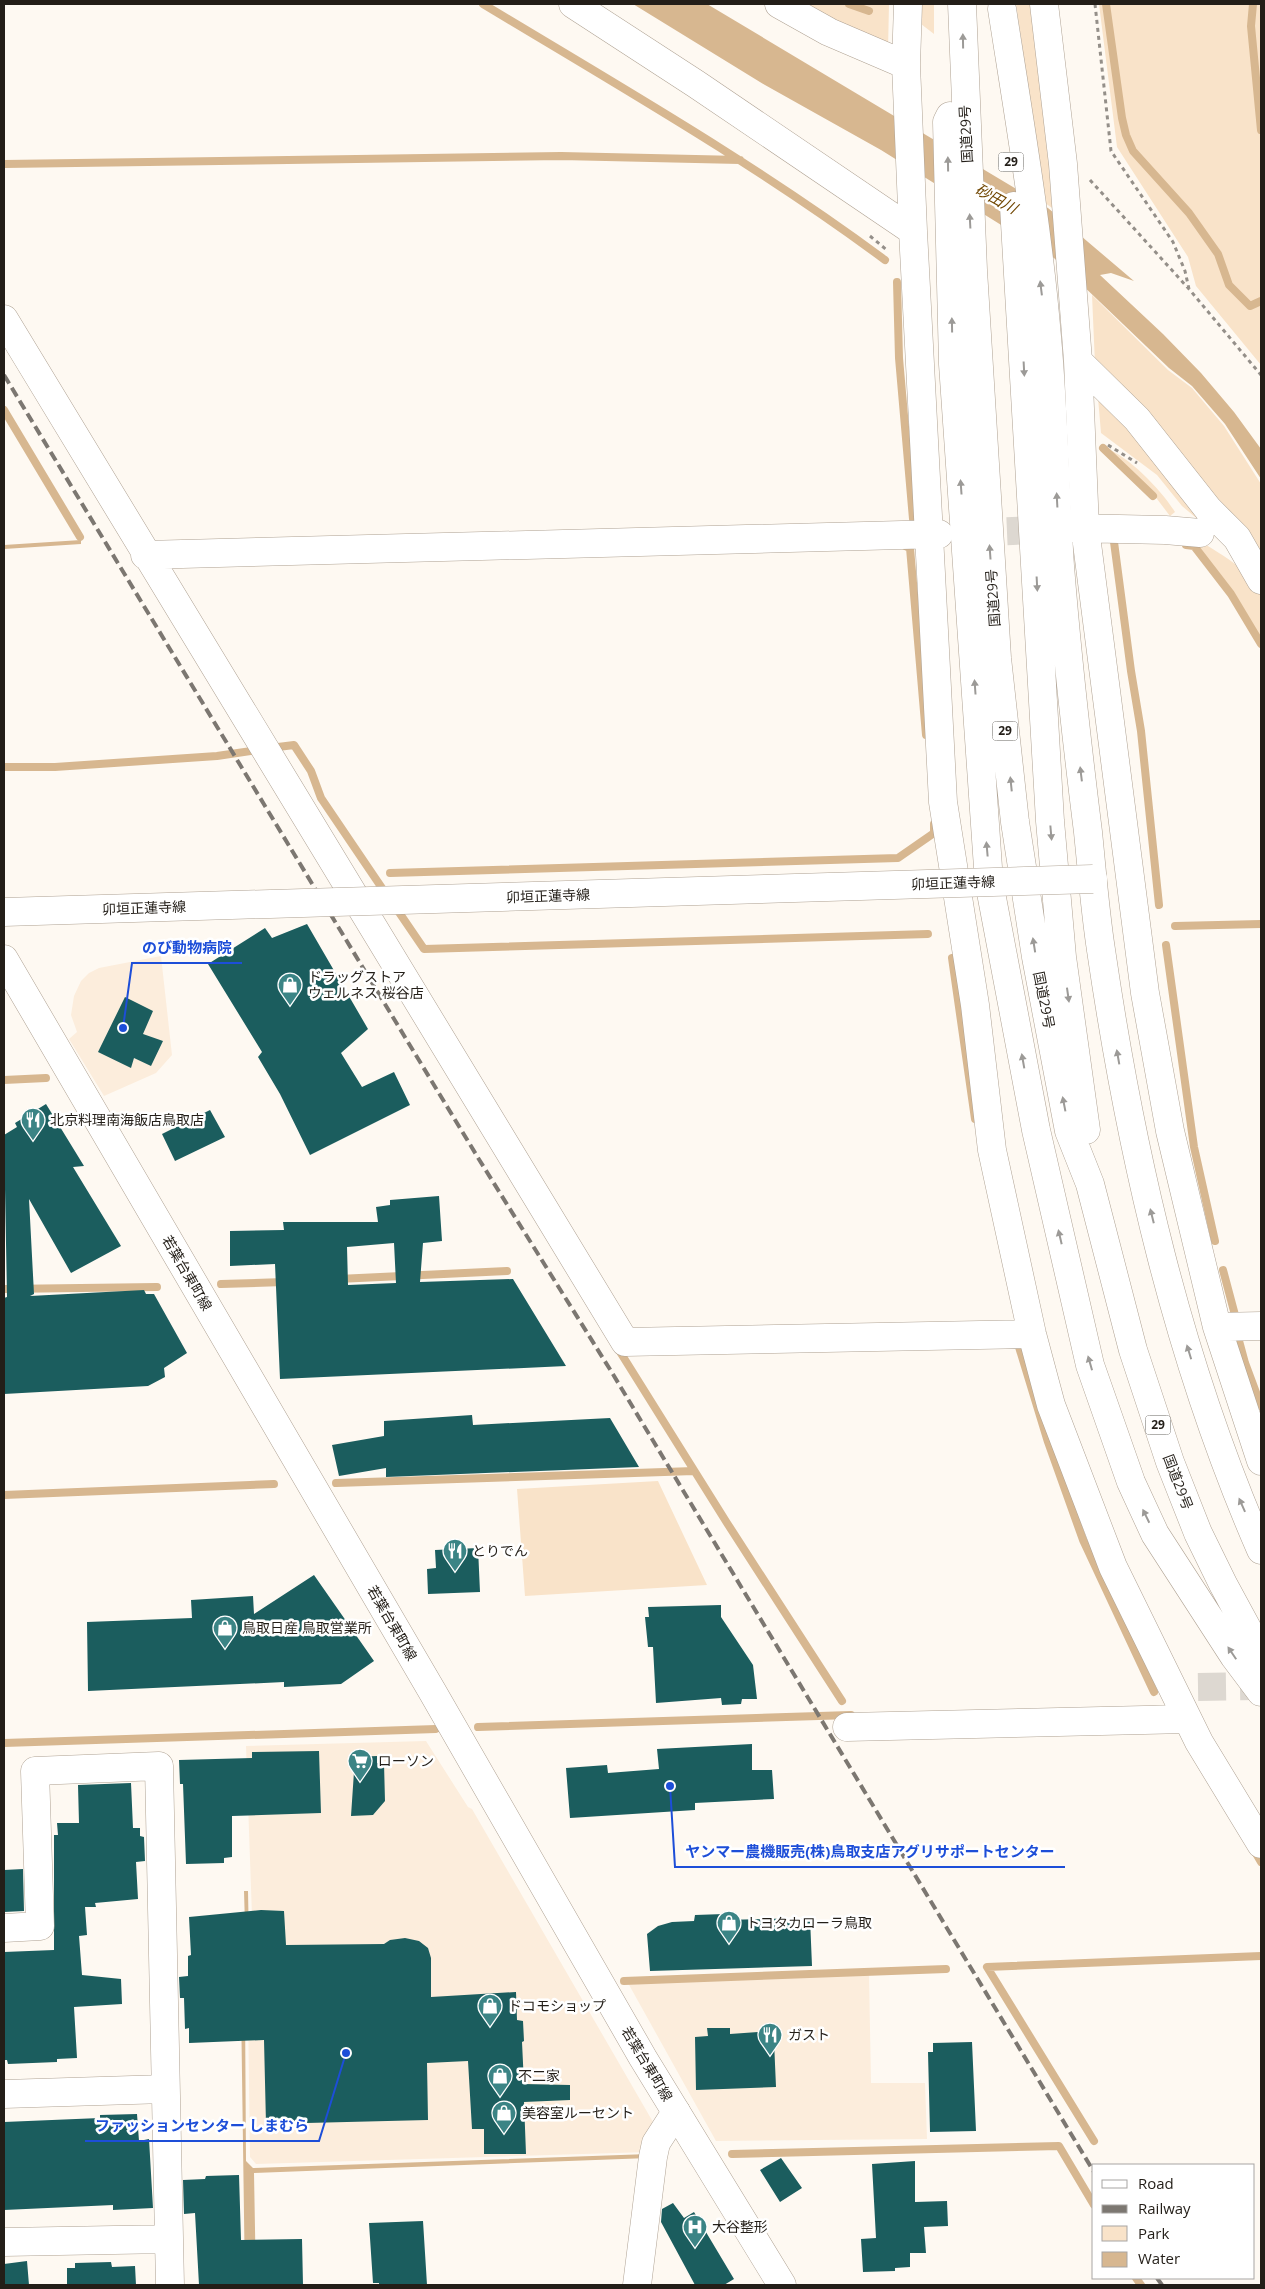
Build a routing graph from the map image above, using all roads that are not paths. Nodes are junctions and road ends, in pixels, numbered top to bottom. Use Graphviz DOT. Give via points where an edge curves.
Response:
graph roads {
  1 [pos="573,4"];
  2 [pos="779,4"];
  3 [pos="908,4"];
  4 [pos="962,4"];
  5 [pos="1044,4"];
  6 [pos="1001,7"];
  7 [pos="906,65"];
  8 [pos="913,231"];
  9 [pos="962,268"];
  10 [pos="4,319"];
  11 [pos="1078,361"];
  12 [pos="1079,528"];
  13 [pos="1200,533"];
  14 [pos="933,534"];
  15 [pos="145,555"];
  16 [pos="1261,580"];
  17 [pos="1093,878"];
  18 [pos="989,882"];
  19 [pos="4,912"];
  20 [pos="4,959"];
  21 [pos="11,985"];
  22 [pos="1090,1184"];
  23 [pos="1261,1326"];
  24 [pos="1217,1327"];
  25 [pos="1032,1334"];
  26 [pos="1261,1461"];
  27 [pos="1261,1550"];
  28 [pos="1261,1654"];
  29 [pos="1261,1692"];
  30 [pos="1188,1719"];
  31 [pos="847,1727"];
  32 [pos="1261,1844"];
  33 [pos="4,1928"];
  34 [pos="165,2089"];
  35 [pos="4,2094"];
  36 [pos="676,2112"];
  37 [pos="169,2239"];
  38 [pos="4,2242"];
  39 [pos="170,2285"];
  40 [pos="637,2285"];
  41 [pos="782,2285"];
  1 -- 8 [label="main road"];
  2 -- 7 [label="main road" via="829,32"];
  3 -- 7 [label="main road"];
  9 -- 4 [label="main road, 国道29号 / 29, one-way"];
  5 -- 11 [label="main road" via="1063,164"];
  17 -- 6 [label="main road, one-way" via="1060,566 1047,336 1025,153"];
  6 -- 22 [label="main road, 国道29号 / 29, one-way" via="1050,820 1062,957 1086,1124"];
  7 -- 8 [label="main road"];
  8 -- 14 [label="main road"];
  18 -- 9 [label="main road, one-way" via="953,364"];
  22 -- 9 [label="main road, 国道29号 / 29, one-way" via="1069,1132 1015,822"];
  10 -- 15 [label="main road"];
  11 -- 12 [label="main road"];
  11 -- 16 [label="main road" via="1138,419 1208,508 1237,538"];
  12 -- 13 [label="main road"];
  12 -- 24 [label="main road" via="1145,993 1170,1131"];
  14 -- 15 [label="main road"];
  14 -- 25 [label="main road" via="943,802 975,1005 992,1150"];
  15 -- 25 [label="main road" via="625,1342"];
  17 -- 18 [label="main road, 卯垣正蓮寺線, bridge"];
  27 -- 17 [label="main road, one-way" via="1204,1404 1163,1263 1122,1080 1100,945"];
  18 -- 19 [label="main road, 卯垣正蓮寺線, bridge"];
  29 -- 18 [label="main road, one-way" via="1155,1534 1131,1482 1090,1365 1036,1130"];
  20 -- 21 [label="main road, 若葉台東町線"];
  21 -- 36 [label="main road, 若葉台東町線"];
  22 -- 28 [label="main road, 国道29号 / 29" via="1133,1350 1170,1462 1198,1532"];
  23 -- 24 [label="main road"];
  24 -- 26 [label="main road"];
  25 -- 30 [label="main road" via="1051,1405 1113,1567 1186,1688"];
  30 -- 31 [label="main road"];
  30 -- 32 [label="main road"];
  33 -- 34 [label="main road" via="40,1926 35,1770 158,1766"];
  34 -- 35 [label="main road"];
  34 -- 37 [label="main road"];
  36 -- 40 [label="main road" via="656,2143"];
  36 -- 41 [label="main road, 若葉台東町線"];
  37 -- 38 [label="main road"];
  37 -- 39 [label="main road"];
}
